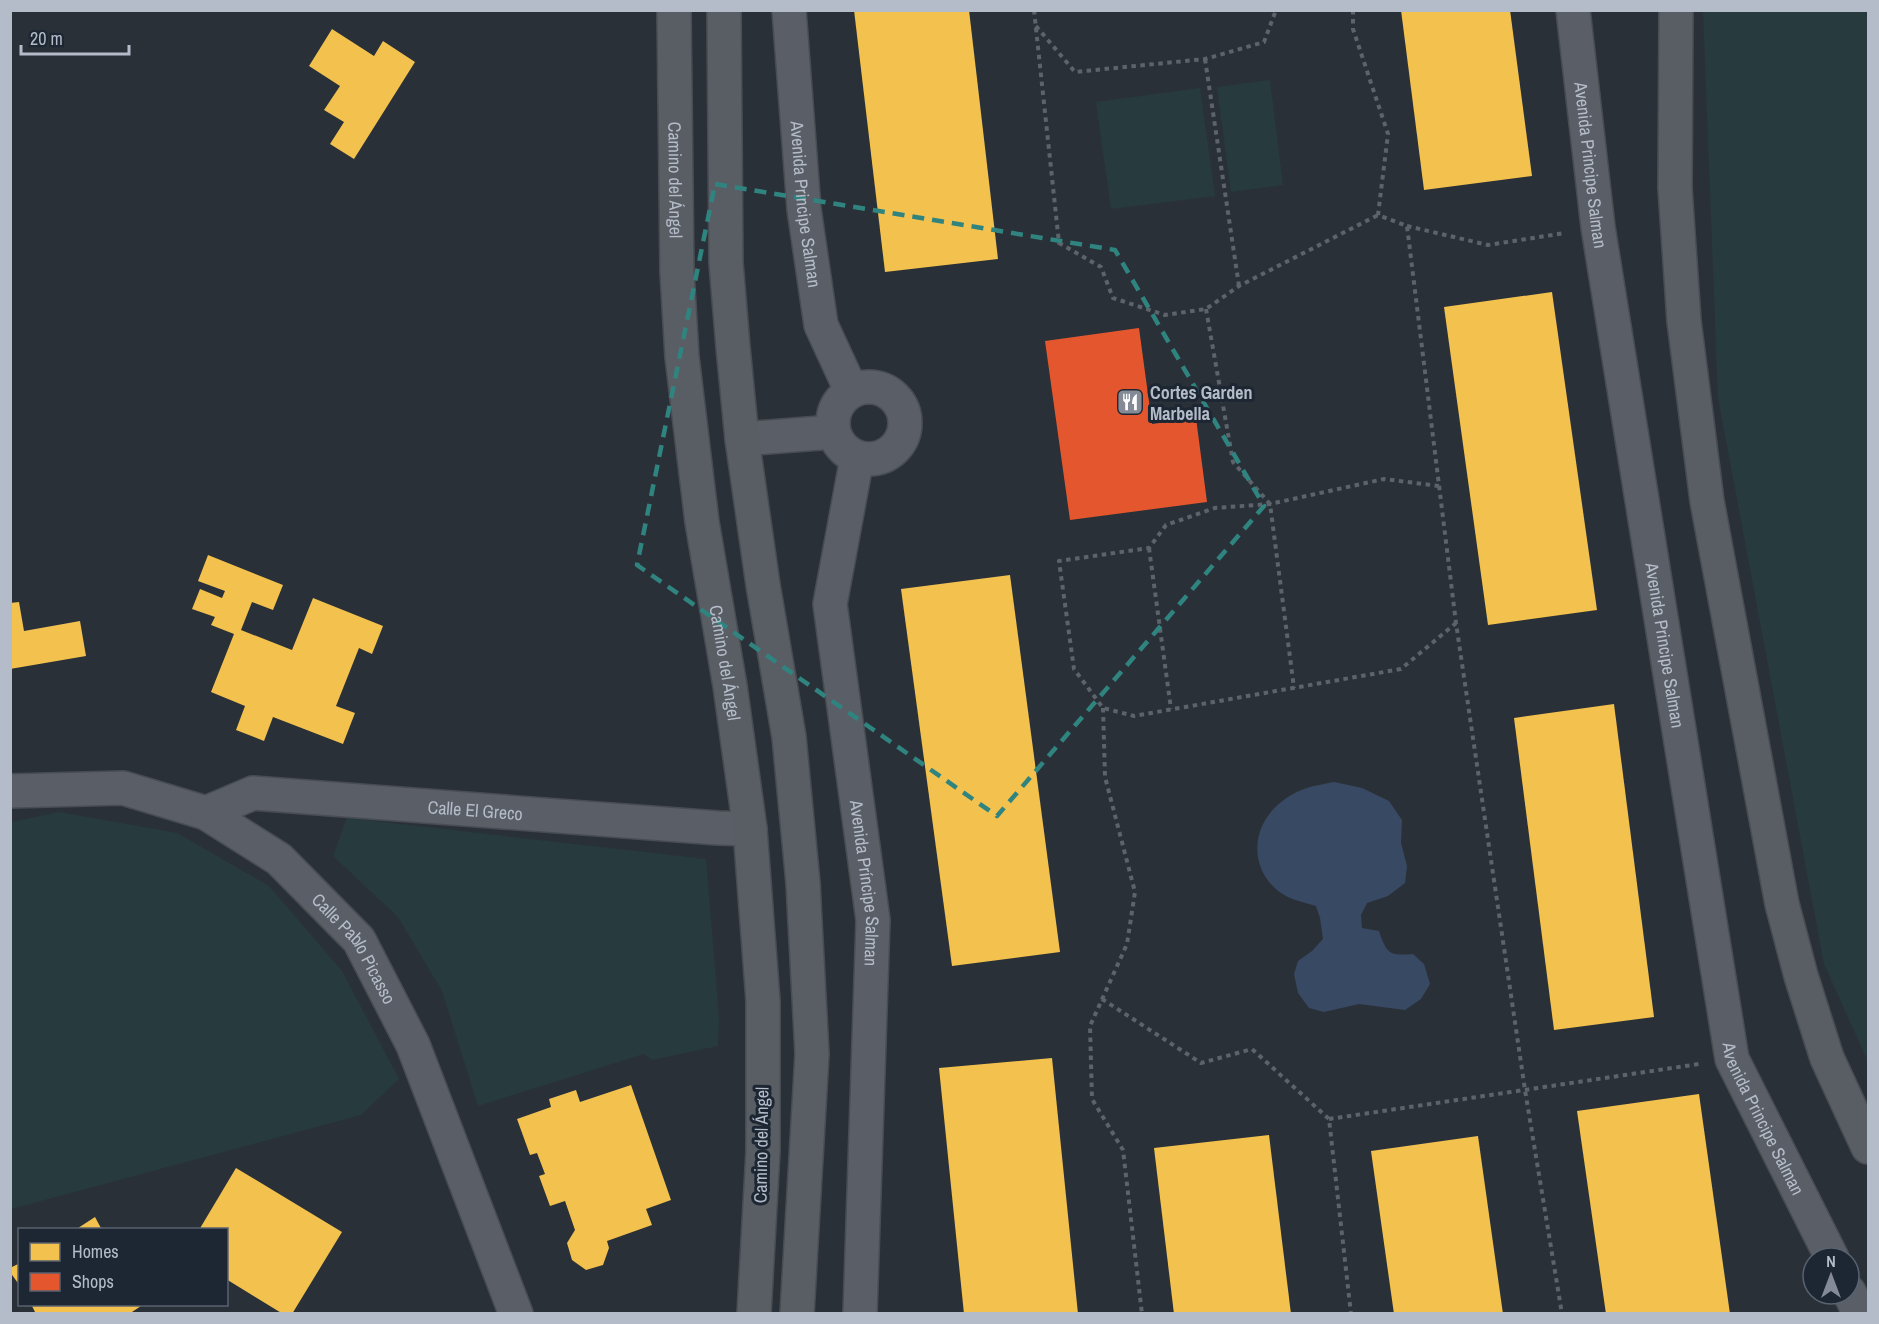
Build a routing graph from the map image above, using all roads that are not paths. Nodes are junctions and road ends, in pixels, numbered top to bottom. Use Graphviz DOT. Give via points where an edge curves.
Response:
graph roads {
  1 [pos="674,10"];
  2 [pos="724,10"];
  3 [pos="789,10"];
  4 [pos="1573,10"];
  5 [pos="1676,10"];
  6 [pos="851,390"];
  7 [pos="833,432"];
  8 [pos="742,439"];
  9 [pos="857,458"];
  10 [pos="10,791"];
  11 [pos="206,813"];
  12 [pos="750,829"];
  13 [pos="1869,1147"];
  14 [pos="1826,1246"];
  15 [pos="516,1314"];
  16 [pos="754,1314"];
  17 [pos="797,1314"];
  18 [pos="860,1314"];
  1 -- 12 [label="street, Camino del Ángel" via="677,273 682,357 702,522"];
  2 -- 8 [label="street" via="726,263"];
  3 -- 6 [label="street, Avenida Principe Salman" via="804,209 821,325"];
  4 -- 14 [label="street, Avenida Principe Salman" via="1598,227 1732,1059"];
  5 -- 13 [label="street" via="1676,199 1684,321 1707,501 1782,904 1800,976 1827,1058"];
  6 -- 7 [label="street" via="836,408"];
  6 -- 9 [label="street" via="869,386 887,390 900,402 906,420 903,438 892,452 876,460"];
  7 -- 8 [label="street"];
  7 -- 9 [label="street" via="842,448"];
  8 -- 17 [label="street" via="789,737 803,883 812,1054"];
  9 -- 18 [label="street, Avenida Príncipe Salman" via="830,604 873,920"];
  10 -- 11 [label="street, Calle Pablo Picasso" via="123,788"];
  11 -- 12 [label="street, Calle El Greco" via="253,793"];
  11 -- 15 [label="street, Calle Pablo Picasso" via="279,859 359,940 413,1045"];
  12 -- 16 [label="street, Camino del Ángel" via="763,1001 763,1151"];
}
